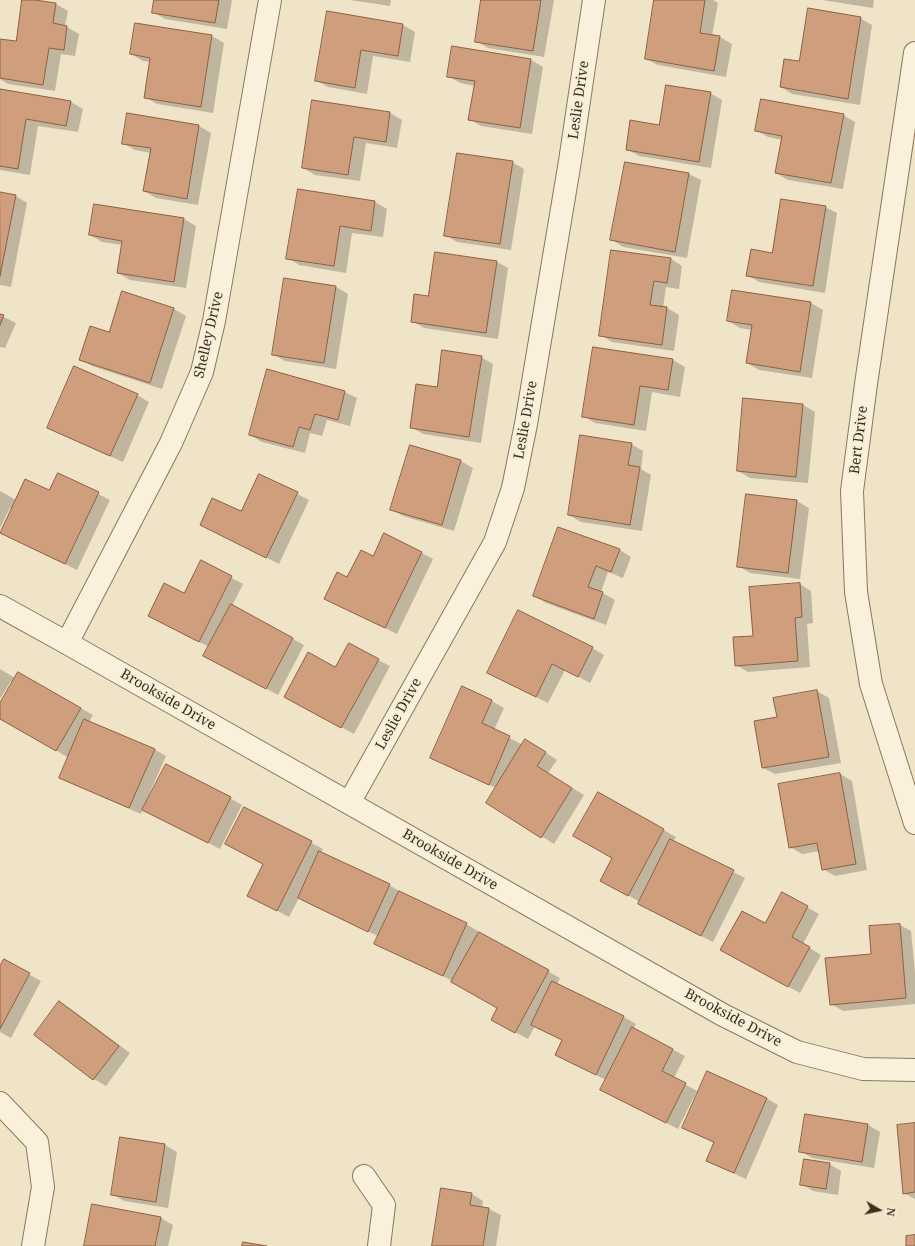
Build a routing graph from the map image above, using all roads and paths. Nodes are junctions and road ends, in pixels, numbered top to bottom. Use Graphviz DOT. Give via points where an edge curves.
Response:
graph roads {
  1 [pos="270,0"];
  2 [pos="594,0"];
  3 [pos="915,53"];
  4 [pos="0,606"];
  5 [pos="67,643"];
  6 [pos="349,803"];
  7 [pos="915,823"];
  8 [pos="915,1070"];
  9 [pos="0,1102"];
  10 [pos="364,1176"];
  11 [pos="33,1246"];
  12 [pos="379,1246"];
  1 -- 5 [label="street, Shelley Drive" via="214,320 202,372 171,443"];
  2 -- 6 [label="street, Leslie Drive" via="570,161 513,488 495,542"];
  3 -- 7 [label="street, Bert Drive" via="852,491 856,592 871,684"];
  4 -- 5 [label="street, Brookside Drive"];
  5 -- 6 [label="street, Brookside Drive"];
  6 -- 8 [label="street, Brookside Drive" via="723,1015 797,1052 863,1069"];
  9 -- 11 [label="street" via="37,1142 43,1187"];
  10 -- 12 [label="street" via="384,1205"];
}
